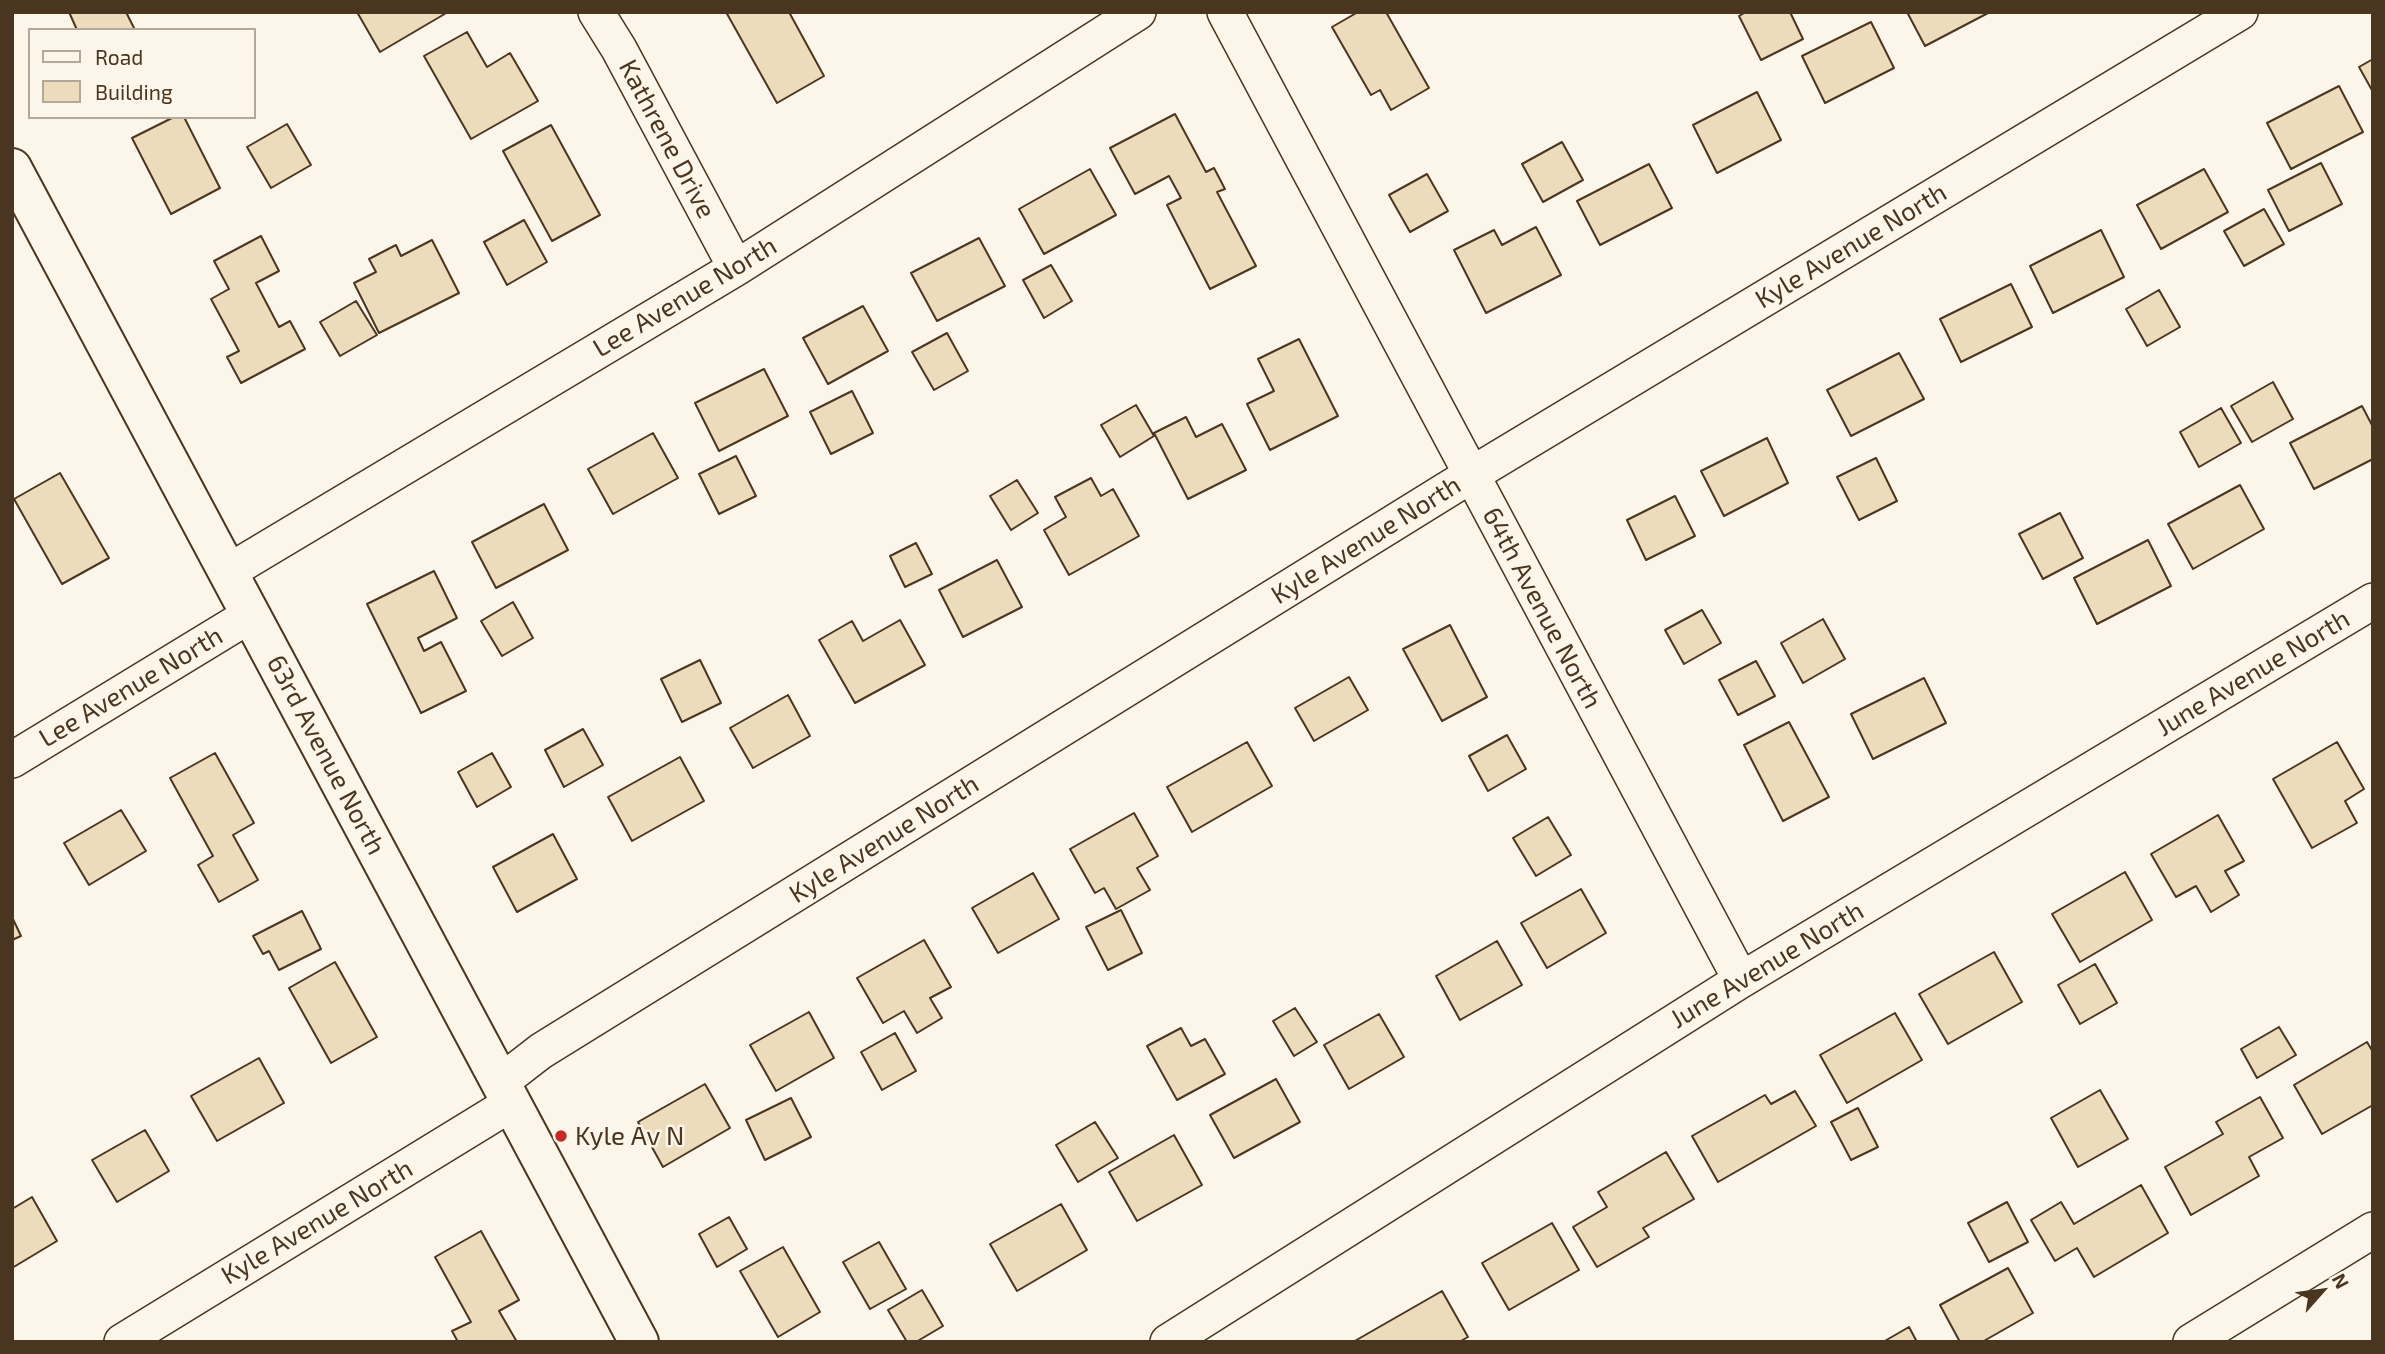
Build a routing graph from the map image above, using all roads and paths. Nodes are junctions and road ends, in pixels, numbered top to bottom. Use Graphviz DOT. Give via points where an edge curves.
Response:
graph roads {
  1 [pos="596,12"];
  2 [pos="1138,12"];
  3 [pos="1226,12"];
  4 [pos="2240,12"];
  5 [pos="12,168"];
  6 [pos="736,268"];
  7 [pos="1471,475"];
  8 [pos="228,572"];
  9 [pos="2373,601"];
  10 [pos="250,615"];
  11 [pos="12,760"];
  12 [pos="1741,980"];
  13 [pos="506,1092"];
  14 [pos="2373,1230"];
  15 [pos="122,1342"];
  16 [pos="639,1342"];
  17 [pos="1168,1342"];
  18 [pos="2191,1342"];
  1 -- 6 [label="street, Kathrene Drive"];
  2 -- 6 [label="street, Lee Avenue North"];
  3 -- 7 [label="street, 64th Avenue North"];
  4 -- 7 [label="street, Kyle Avenue North"];
  5 -- 8 [label="street, 63rd Avenue North"];
  6 -- 8 [label="street, Lee Avenue North"];
  7 -- 12 [label="street, 64th Avenue North"];
  7 -- 13 [label="street, Kyle Avenue North" via="541,1051"];
  8 -- 10 [label="street, 63rd Avenue North"];
  9 -- 12 [label="street, June Avenue North"];
  10 -- 11 [label="street, Lee Avenue North"];
  10 -- 13 [label="street, 63rd Avenue North"];
  12 -- 17 [label="street, June Avenue North"];
  13 -- 15 [label="street, Kyle Avenue North"];
  13 -- 16 [label="street, 63rd Avenue North"];
  14 -- 18 [label="street"];
}
